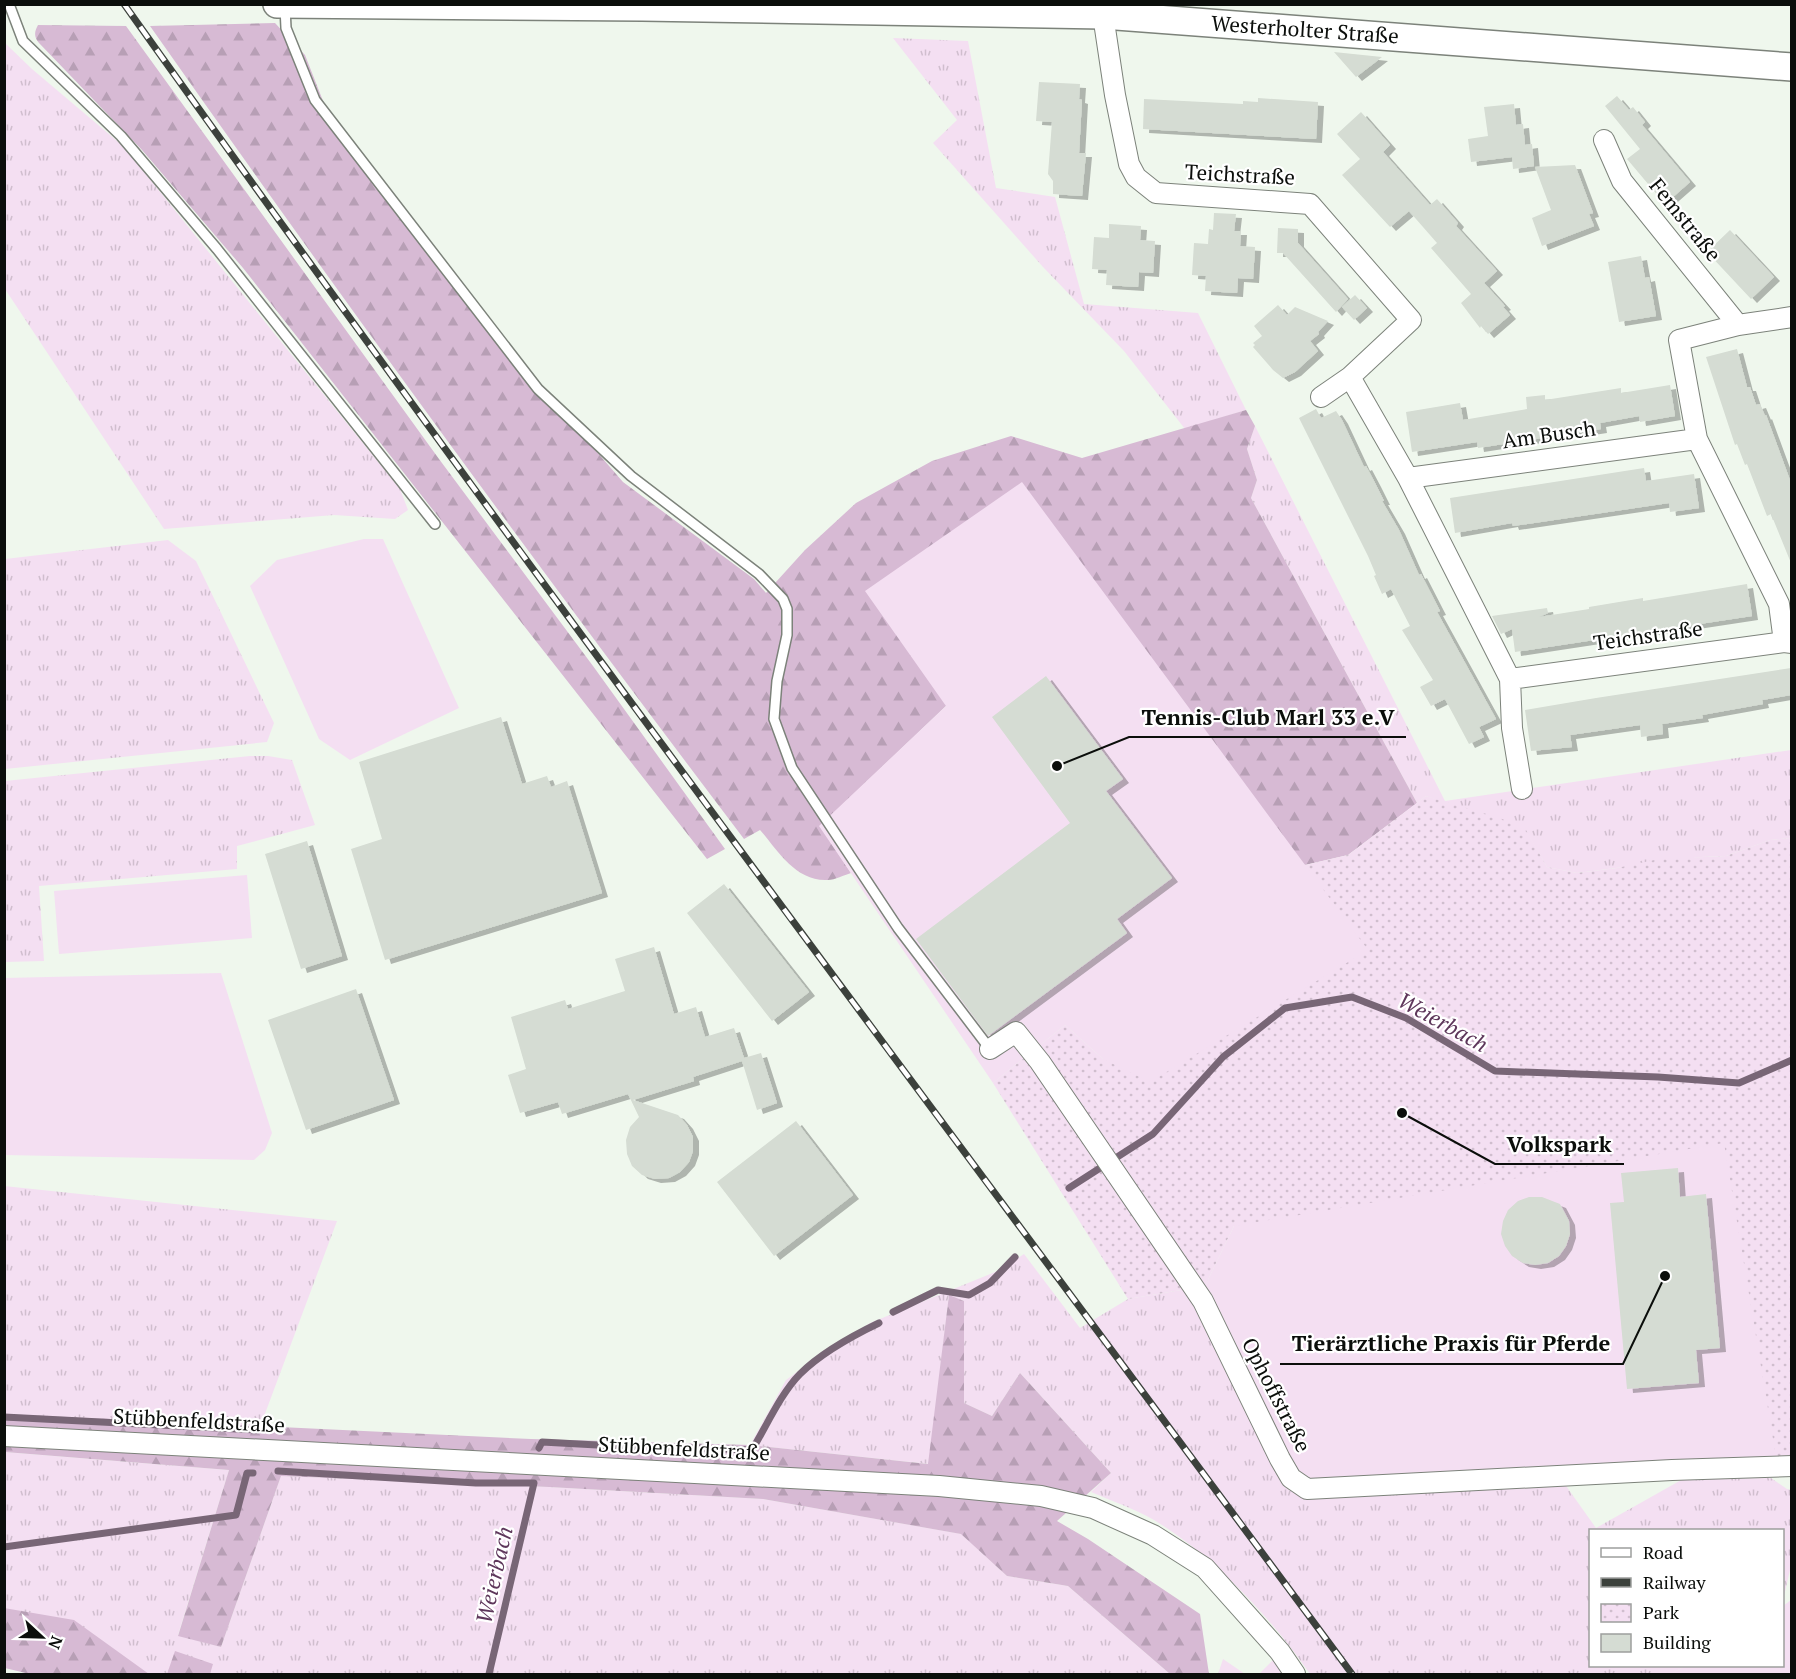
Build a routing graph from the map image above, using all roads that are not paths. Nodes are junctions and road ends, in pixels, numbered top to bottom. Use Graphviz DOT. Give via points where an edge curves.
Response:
graph roads {
  1 [pos="9,4"];
  2 [pos="277,4"];
  3 [pos="285,4"];
  4 [pos="1103,15"];
  5 [pos="1791,67"];
  6 [pos="1604,140"];
  7 [pos="1791,317"];
  8 [pos="1738,325"];
  9 [pos="1350,377"];
  10 [pos="1321,397"];
  11 [pos="1697,439"];
  12 [pos="1408,478"];
  13 [pos="435,524"];
  14 [pos="1787,643"];
  15 [pos="1510,679"];
  16 [pos="1522,789"];
  17 [pos="990,1049"];
  18 [pos="4,1436"];
  19 [pos="1791,1466"];
  20 [pos="1295,1674"];
  1 -- 13 [label="lane" via="24,41 121,136 217,249"];
  2 -- 3 [label="main road, Westerholter Straße"];
  3 -- 4 [label="main road, Westerholter Straße"];
  3 -- 17 [label="lane" via="286,28 315,100 538,389 631,476 759,574 783,599 787,635 774,719 792,768 898,928"];
  4 -- 5 [label="main road, Westerholter Straße"];
  4 -- 9 [label="street, Teichstraße" via="1114,95 1129,164 1136,177 1156,193 1310,204 1411,320"];
  6 -- 8 [label="street, Femstraße" via="1622,180"];
  7 -- 8 [label="street"];
  8 -- 11 [label="street" via="1679,340"];
  9 -- 10 [label="street, Teichstraße"];
  9 -- 12 [label="street"];
  11 -- 12 [label="street, Am Busch"];
  11 -- 14 [label="street" via="1779,604"];
  12 -- 15 [label="street"];
  14 -- 15 [label="street, Teichstraße"];
  15 -- 16 [label="street" via="1512,728"];
  17 -- 19 [label="street, Ophoffstraße" via="1016,1032 1040,1062 1203,1301 1280,1459 1291,1478 1307,1489"];
  18 -- 20 [label="street, Stübbenfeldstraße" via="939,1486 1041,1496 1093,1508 1154,1535 1205,1569"];
}
